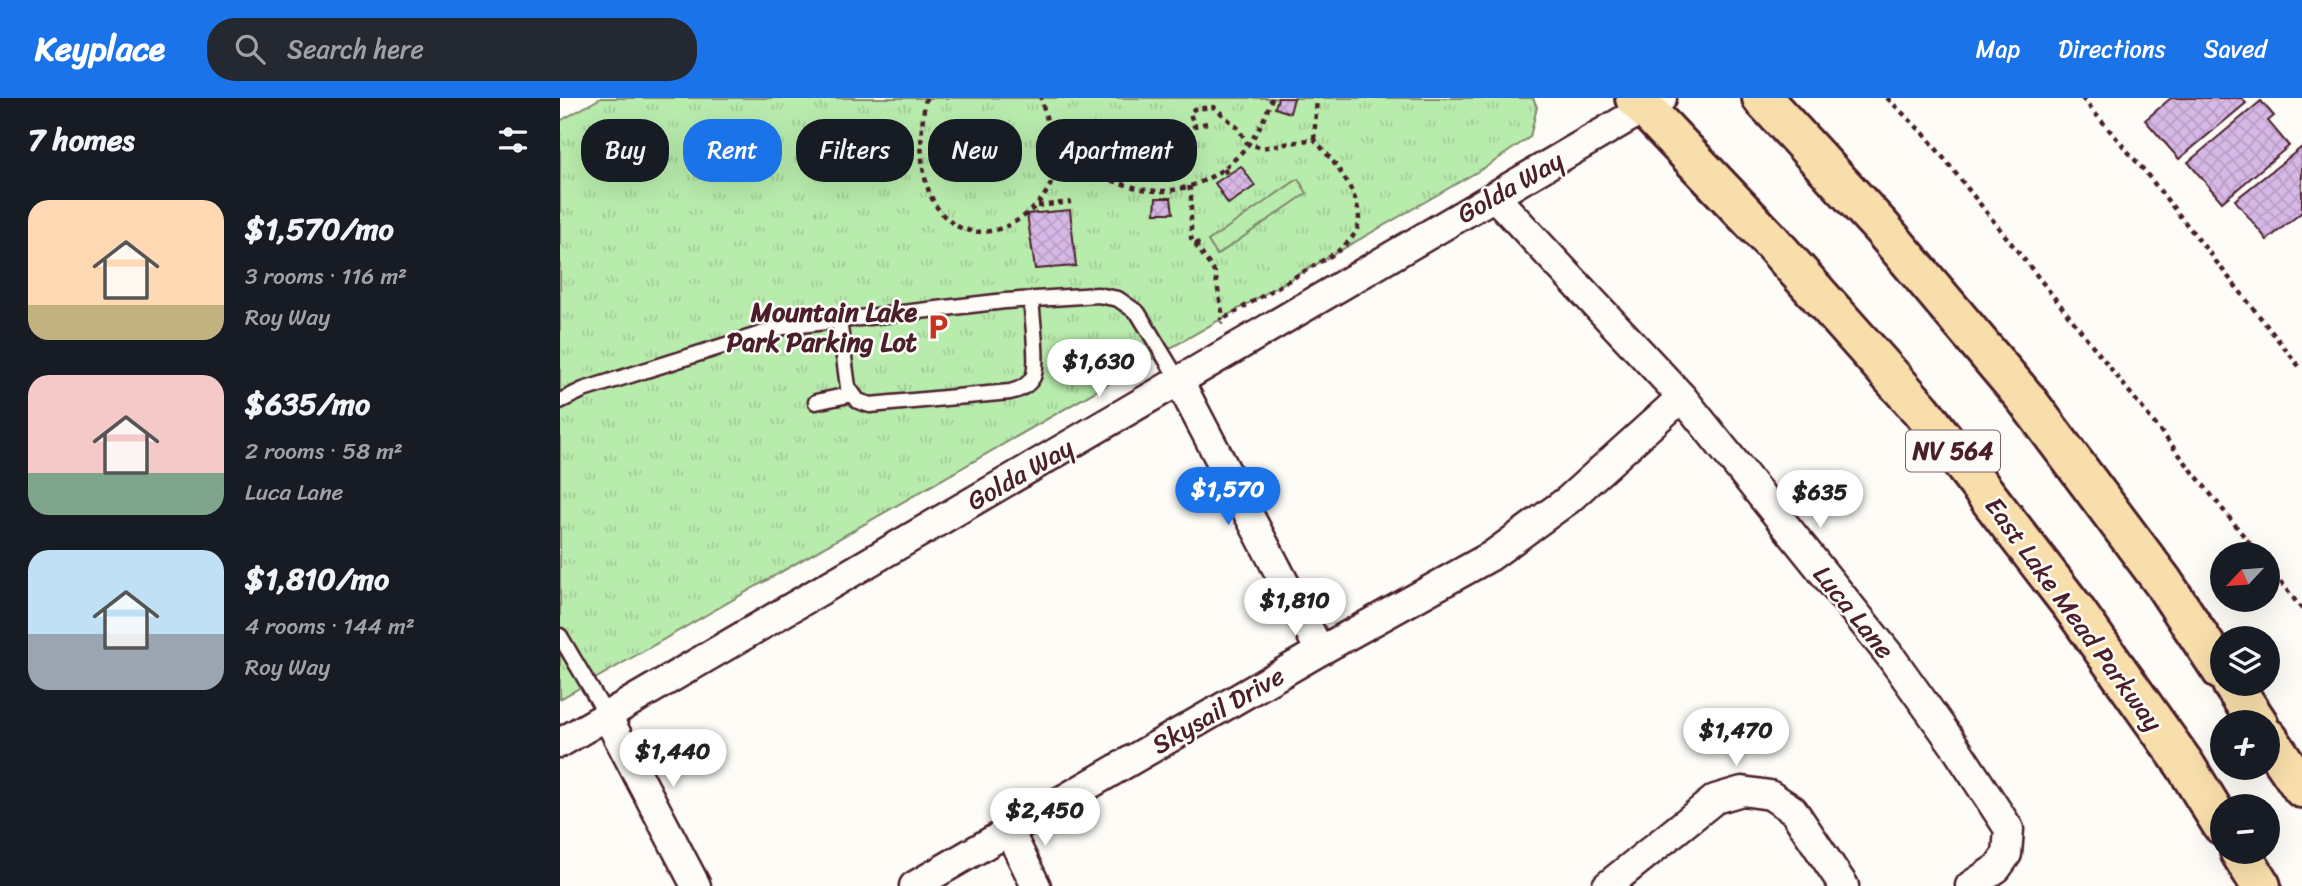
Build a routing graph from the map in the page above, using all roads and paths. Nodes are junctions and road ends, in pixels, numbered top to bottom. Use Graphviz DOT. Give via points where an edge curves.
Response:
graph roads {
  1 [pos="926,98"];
  2 [pos="1041,98"];
  3 [pos="1272,98"];
  4 [pos="1317,98"];
  5 [pos="1762,98"];
  6 [pos="1887,98"];
  7 [pos="2082,98"];
  8 [pos="1648,101"];
  9 [pos="1046,119"];
  10 [pos="1207,123"];
  11 [pos="1314,139"];
  12 [pos="1247,143"];
  13 [pos="1224,169"];
  14 [pos="1228,175"];
  15 [pos="1051,182"];
  16 [pos="1123,182"];
  17 [pos="1189,186"];
  18 [pos="1494,196"];
  19 [pos="1071,202"];
  20 [pos="1038,206"];
  21 [pos="1202,240"];
  22 [pos="1195,245"];
  23 [pos="1216,261"];
  24 [pos="1210,265"];
  25 [pos="1031,299"];
  26 [pos="839,320"];
  27 [pos="2302,370"];
  28 [pos="1179,381"];
  29 [pos="853,394"];
  30 [pos="1682,397"];
  31 [pos="560,401"];
  32 [pos="816,402"];
  33 [pos="2249,542"];
  34 [pos="2280,581"];
  35 [pos="2302,609"];
  36 [pos="560,636"];
  37 [pos="1320,651"];
  38 [pos="2210,653"];
  39 [pos="607,716"];
  40 [pos="560,743"];
  41 [pos="2280,756"];
  42 [pos="2302,788"];
  43 [pos="2210,806"];
  44 [pos="1009,831"];
  45 [pos="2247,864"];
  46 [pos="696,886"];
  47 [pos="914,886"];
  48 [pos="1036,886"];
  49 [pos="1607,886"];
  50 [pos="1844,886"];
  51 [pos="1970,886"];
  52 [pos="2261,886"];
  1 -- 20 [label="path" via="923,167 932,198 942,213 957,226 981,232 1011,224"];
  2 -- 9 [label="path"];
  3 -- 12 [label="path" via="1259,129"];
  4 -- 11 [label="path"];
  5 -- 38 [label="main road" via="1881,227 2026,399 2163,582"];
  6 -- 33 [label="path" via="1926,136"];
  7 -- 27 [label="path"];
  8 -- 18 [label="street, Golda Way"];
  8 -- 43 [label="main road, East Lake Mead Parkway / NV 564" via="1922,411 2072,606"];
  10 -- 12 [label="path" via="1194,126 1190,113 1214,107 1238,128"];
  11 -- 12 [label="path" via="1262,148"];
  11 -- 24 [label="path" via="1353,192 1358,226 1350,240 1221,323 1215,272"];
  12 -- 13 [label="path"];
  13 -- 14 [label="path"];
  13 -- 17 [label="path"];
  15 -- 20 [label="path"];
  16 -- 17 [label="path" via="1157,191"];
  17 -- 22 [label="path"];
  18 -- 28 [label="street, Golda Way"];
  18 -- 30 [label="street, Luca Lane"];
  19 -- 20 [label="path"];
  21 -- 22 [label="path"];
  22 -- 24 [label="path"];
  23 -- 24 [label="path"];
  25 -- 26 [label="lane"];
  25 -- 28 [label="lane" via="1098,295 1118,299 1138,313"];
  25 -- 29 [label="lane" via="1036,368 1022,389 870,405"];
  26 -- 29 [label="lane" via="848,387"];
  26 -- 31 [label="lane" via="783,327"];
  28 -- 37 [label="street"];
  28 -- 39 [label="street, Golda Way"];
  29 -- 32 [label="lane"];
  30 -- 37 [label="street, Skysail Drive" via="1568,500 1491,556"];
  30 -- 51 [label="street, Luca Lane" via="1891,657 2009,829 2007,854 1997,868"];
  34 -- 35 [label="path"];
  36 -- 39 [label="lane"];
  37 -- 44 [label="street, Skysail Drive"];
  39 -- 40 [label="street, Golda Way"];
  39 -- 46 [label="street"];
  41 -- 42 [label="main road"];
  44 -- 47 [label="street, Skysail Drive"];
  44 -- 48 [label="street"];
  45 -- 52 [label="main road"];
  49 -- 50 [label="street" via="1716,799 1742,791 1770,795 1793,810"];
}
